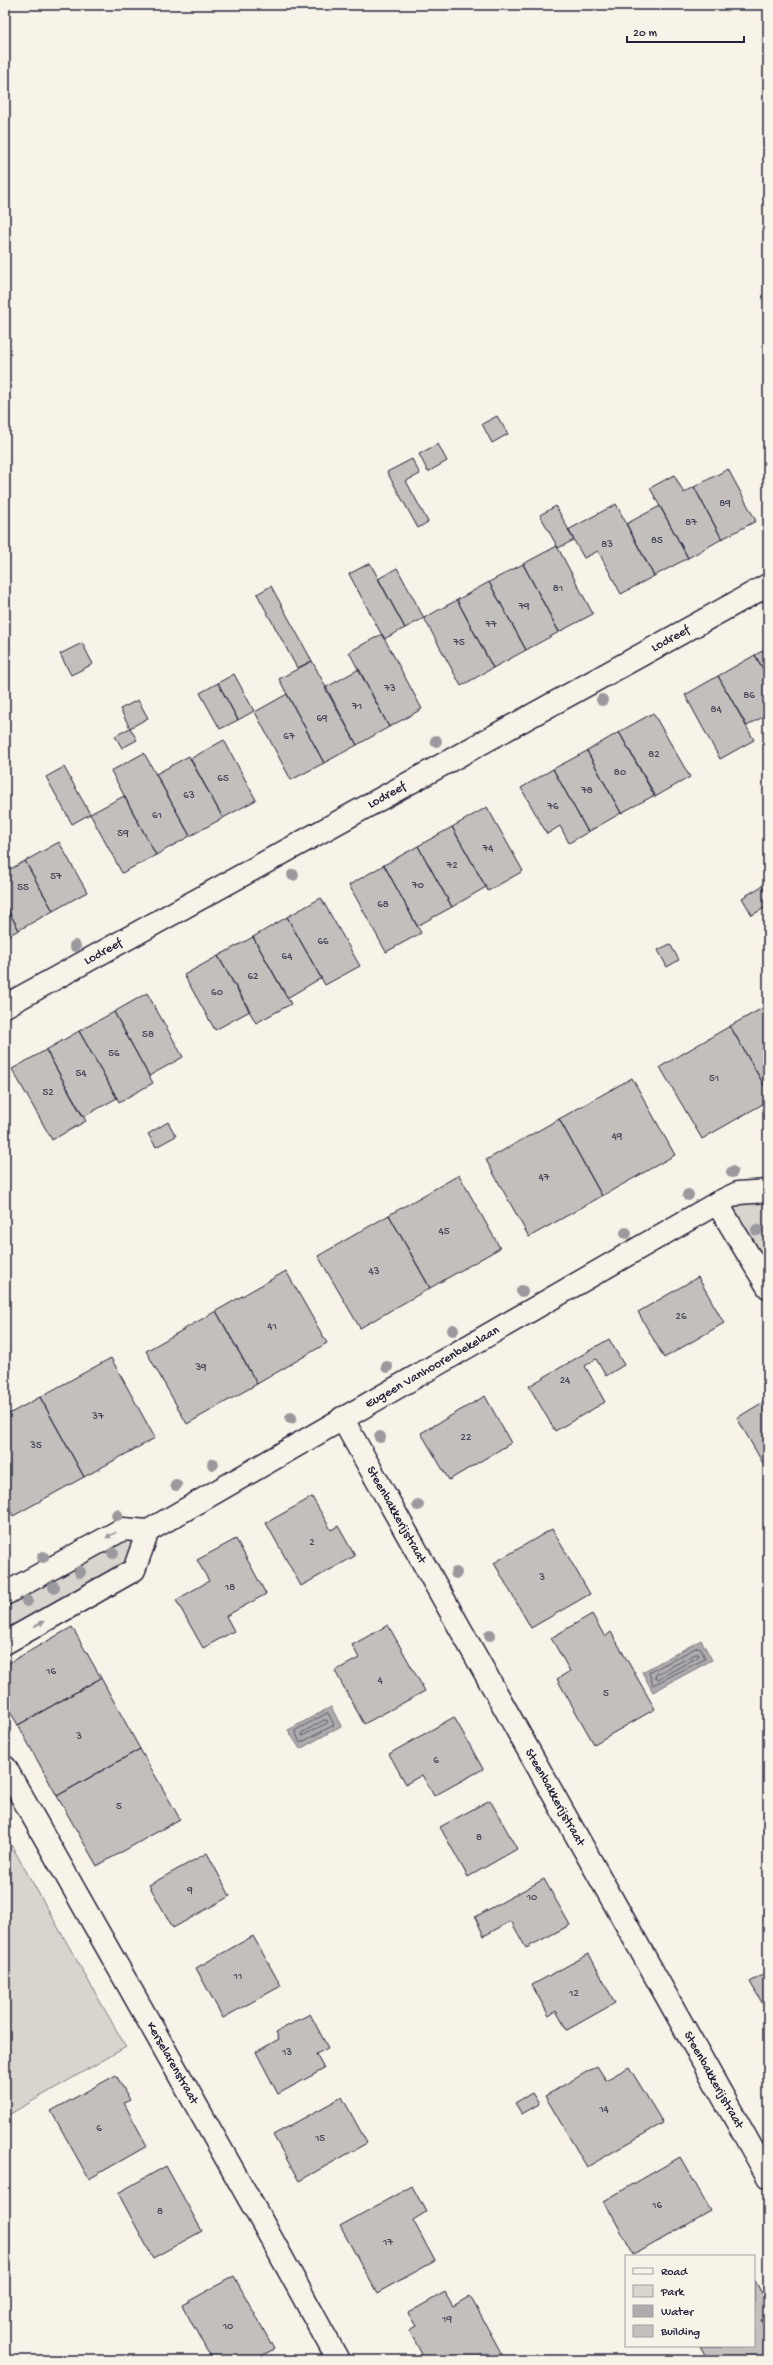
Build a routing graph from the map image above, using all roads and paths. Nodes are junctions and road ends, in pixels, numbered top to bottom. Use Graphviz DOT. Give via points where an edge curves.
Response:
graph roads {
  1 [pos="768,585"];
  2 [pos="5,1006"];
  3 [pos="768,1191"];
  4 [pos="717,1203"];
  5 [pos="768,1287"];
  6 [pos="342,1418"];
  7 [pos="148,1531"];
  8 [pos="5,1594"];
  9 [pos="5,1643"];
  10 [pos="5,1767"];
  11 [pos="768,2177"];
  12 [pos="338,2360"];
  1 -- 2 [label="street, Lodreef"];
  3 -- 4 [label="street, Eugeen Vanhoorenbekelaan" via="738,1193"];
  4 -- 5 [label="street"];
  4 -- 6 [label="street, Eugeen Vanhoorenbekelaan"];
  6 -- 7 [label="street, Eugeen Vanhoorenbekelaan"];
  6 -- 11 [label="street, Steenbakkerijstraat"];
  7 -- 8 [label="street, one-way" via="123,1529"];
  9 -- 7 [label="street, one-way" via="134,1570"];
  10 -- 12 [label="street, Kerselarenstraat" via="266,2227"];
}
